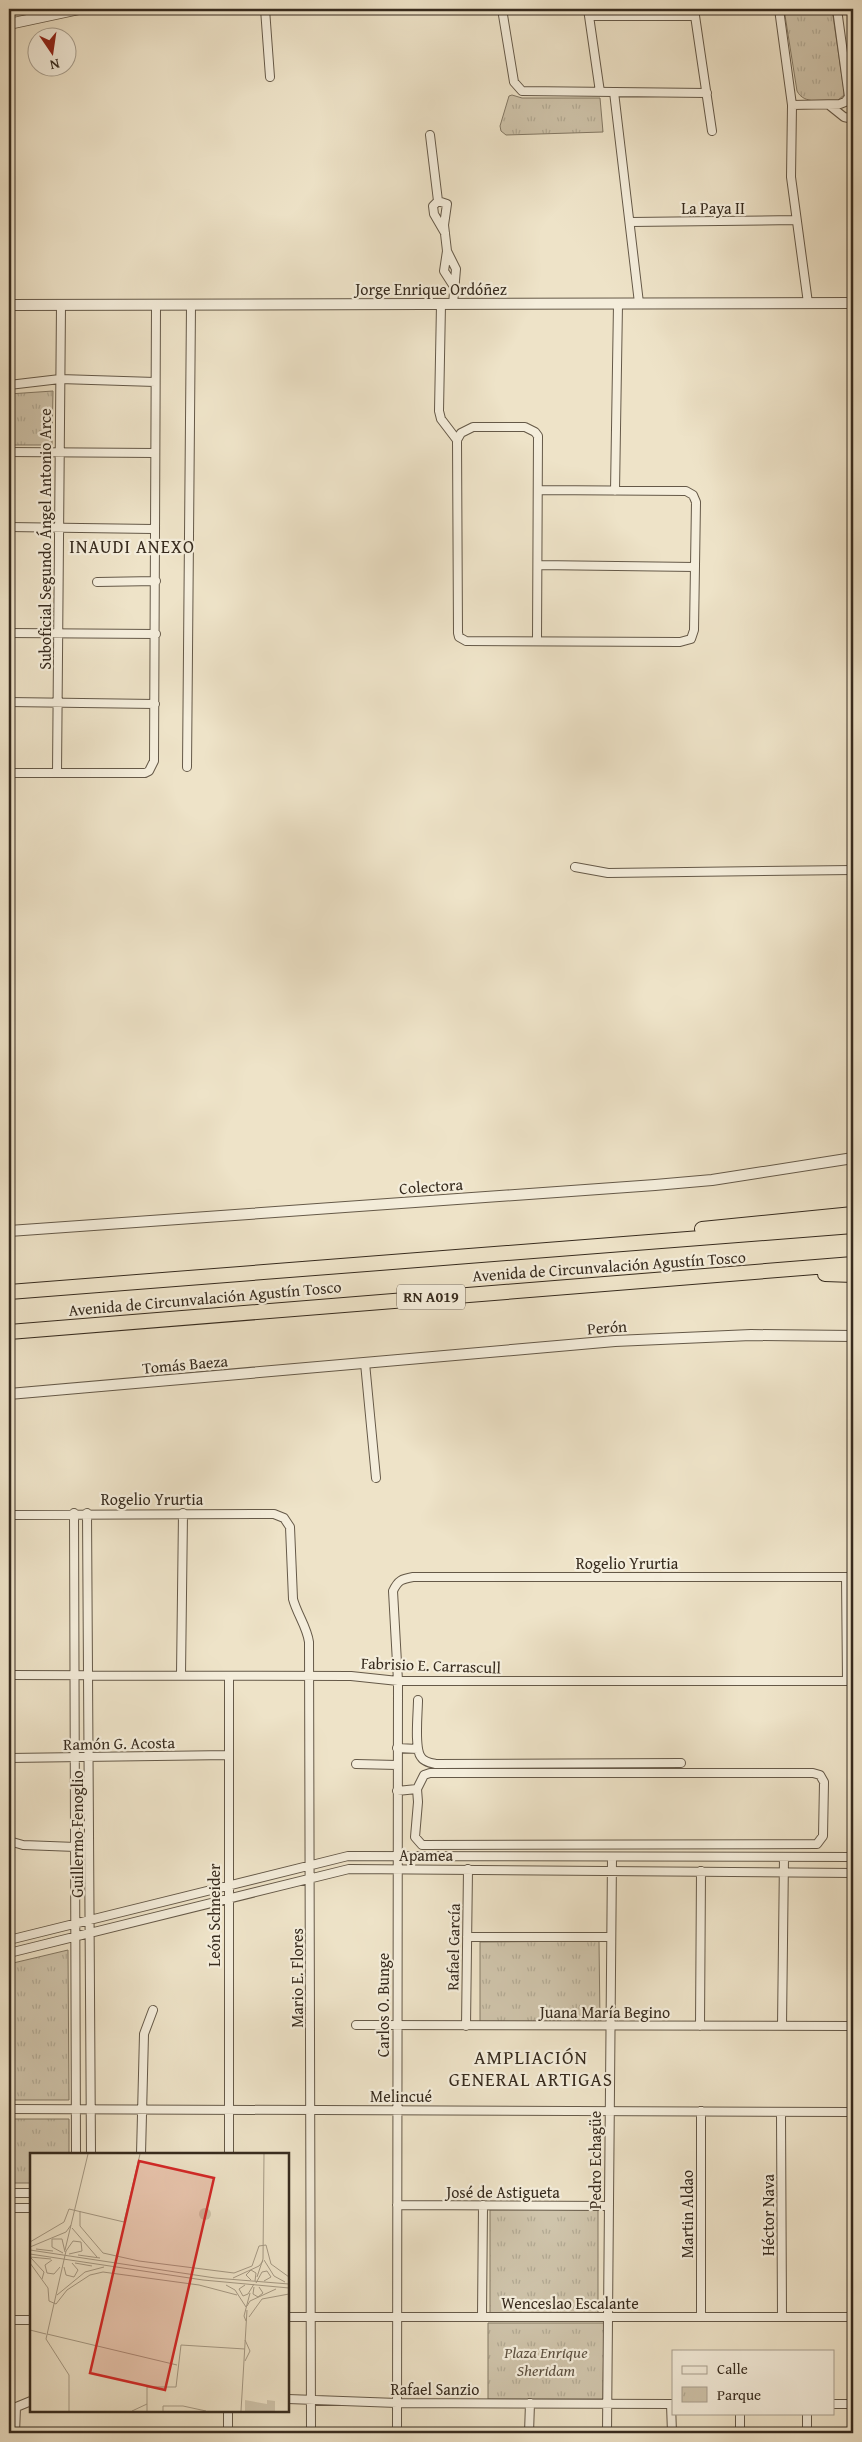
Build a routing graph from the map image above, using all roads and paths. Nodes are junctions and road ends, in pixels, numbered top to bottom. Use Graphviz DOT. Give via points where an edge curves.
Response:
graph roads {
  1 [pos="79,9"];
  2 [pos="265,9"];
  3 [pos="502,9"];
  4 [pos="779,9"];
  5 [pos="836,9"];
  6 [pos="589,12"];
  7 [pos="694,12"];
  8 [pos="9,24"];
  9 [pos="270,76"];
  10 [pos="851,91"];
  11 [pos="600,92"];
  12 [pos="614,92"];
  13 [pos="707,93"];
  14 [pos="829,104"];
  15 [pos="792,105"];
  16 [pos="853,118"];
  17 [pos="712,131"];
  18 [pos="430,135"];
  19 [pos="438,201"];
  20 [pos="796,220"];
  21 [pos="630,222"];
  22 [pos="445,233"];
  23 [pos="447,251"];
  24 [pos="453,285"];
  25 [pos="639,303"];
  26 [pos="808,303"];
  27 [pos="853,303"];
  28 [pos="9,304"];
  29 [pos="441,304"];
  30 [pos="453,304"];
  31 [pos="618,304"];
  32 [pos="60,305"];
  33 [pos="156,305"];
  34 [pos="191,305"];
  35 [pos="60,380"];
  36 [pos="155,382"];
  37 [pos="9,385"];
  38 [pos="457,440"];
  39 [pos="9,452"];
  40 [pos="59,452"];
  41 [pos="155,453"];
  42 [pos="538,490"];
  43 [pos="615,491"];
  44 [pos="59,527"];
  45 [pos="9,528"];
  46 [pos="154,529"];
  47 [pos="538,564"];
  48 [pos="695,567"];
  49 [pos="156,581"];
  50 [pos="97,582"];
  51 [pos="59,632"];
  52 [pos="9,633"];
  53 [pos="156,634"];
  54 [pos="537,641"];
  55 [pos="9,702"];
  56 [pos="58,702"];
  57 [pos="155,704"];
  58 [pos="187,767"];
  59 [pos="9,773"];
  60 [pos="57,773"];
  61 [pos="574,867"];
  62 [pos="853,870"];
  63 [pos="853,1158"];
  64 [pos="853,1214"];
  65 [pos="853,1226"];
  66 [pos="9,1231"];
  67 [pos="595,1246"];
  68 [pos="853,1264"];
  69 [pos="752,1272"];
  70 [pos="853,1275"];
  71 [pos="9,1292"];
  72 [pos="9,1332"];
  73 [pos="853,1336"];
  74 [pos="365,1363"];
  75 [pos="9,1394"];
  76 [pos="376,1478"];
  77 [pos="74,1513"];
  78 [pos="88,1513"];
  79 [pos="183,1513"];
  80 [pos="9,1515"];
  81 [pos="290,1527"];
  82 [pos="850,1577"];
  83 [pos="400,1579"];
  84 [pos="9,1675"];
  85 [pos="182,1675"];
  86 [pos="74,1676"];
  87 [pos="89,1676"];
  88 [pos="229,1676"];
  89 [pos="310,1676"];
  90 [pos="398,1681"];
  91 [pos="850,1682"];
  92 [pos="418,1700"];
  93 [pos="398,1748"];
  94 [pos="418,1749"];
  95 [pos="229,1755"];
  96 [pos="75,1757"];
  97 [pos="90,1757"];
  98 [pos="9,1758"];
  99 [pos="356,1764"];
  100 [pos="681,1764"];
  101 [pos="397,1765"];
  102 [pos="417,1789"];
  103 [pos="397,1791"];
  104 [pos="9,1842"];
  105 [pos="76,1847"];
  106 [pos="397,1856"];
  107 [pos="612,1857"];
  108 [pos="784,1857"];
  109 [pos="853,1857"];
  110 [pos="310,1865"];
  111 [pos="397,1869"];
  112 [pos="468,1870"];
  113 [pos="611,1871"];
  114 [pos="701,1872"];
  115 [pos="784,1872"];
  116 [pos="853,1873"];
  117 [pos="310,1877"];
  118 [pos="228,1885"];
  119 [pos="228,1898"];
  120 [pos="91,1919"];
  121 [pos="76,1923"];
  122 [pos="91,1933"];
  123 [pos="76,1936"];
  124 [pos="467,1937"];
  125 [pos="610,1937"];
  126 [pos="9,1940"];
  127 [pos="9,1953"];
  128 [pos="153,2010"];
  129 [pos="356,2025"];
  130 [pos="397,2025"];
  131 [pos="466,2026"];
  132 [pos="610,2026"];
  133 [pos="700,2026"];
  134 [pos="782,2026"];
  135 [pos="853,2026"];
  136 [pos="9,2109"];
  137 [pos="77,2109"];
  138 [pos="141,2109"];
  139 [pos="229,2109"];
  140 [pos="310,2109"];
  141 [pos="92,2110"];
  142 [pos="397,2110"];
  143 [pos="609,2110"];
  144 [pos="701,2111"];
  145 [pos="853,2112"];
  146 [pos="781,2113"];
  147 [pos="76,2153"];
  148 [pos="91,2153"];
  149 [pos="141,2153"];
  150 [pos="229,2153"];
  151 [pos="30,2193"];
  152 [pos="9,2194"];
  153 [pos="397,2205"];
  154 [pos="483,2205"];
  155 [pos="609,2206"];
  156 [pos="9,2208"];
  157 [pos="30,2208"];
  158 [pos="311,2316"];
  159 [pos="398,2316"];
  160 [pos="482,2316"];
  161 [pos="608,2316"];
  162 [pos="289,2317"];
  163 [pos="702,2317"];
  164 [pos="782,2317"];
  165 [pos="853,2317"];
  166 [pos="9,2320"];
  167 [pos="30,2320"];
  168 [pos="289,2399"];
  169 [pos="311,2400"];
  170 [pos="30,2401"];
  171 [pos="397,2403"];
  172 [pos="530,2403"];
  173 [pos="608,2404"];
  174 [pos="672,2404"];
  175 [pos="834,2404"];
  176 [pos="853,2404"];
  177 [pos="13,2408"];
  178 [pos="228,2412"];
  179 [pos="740,2414"];
  180 [pos="807,2414"];
  181 [pos="15,2433"];
  182 [pos="228,2433"];
  183 [pos="311,2433"];
  184 [pos="397,2433"];
  185 [pos="529,2433"];
  186 [pos="608,2433"];
  187 [pos="672,2433"];
  188 [pos="740,2433"];
  189 [pos="807,2433"];
  1 -- 8 [label="street"];
  2 -- 9 [label="street"];
  3 -- 11 [label="street" via="517,87 528,92"];
  4 -- 15 [label="street"];
  5 -- 10 [label="street"];
  6 -- 7 [label="street"];
  6 -- 11 [label="street"];
  7 -- 13 [label="street"];
  10 -- 14 [label="street" via="846,102"];
  11 -- 12 [label="street"];
  12 -- 13 [label="street"];
  12 -- 21 [label="street"];
  13 -- 17 [label="street"];
  14 -- 15 [label="street"];
  14 -- 16 [label="street" via="844,117"];
  15 -- 20 [label="street" via="791,177"];
  18 -- 19 [label="street"];
  19 -- 22 [label="street" via="433,211"];
  19 -- 22 [label="street" via="447,204"];
  20 -- 21 [label="street, La Paya II"];
  20 -- 26 [label="street"];
  21 -- 25 [label="street"];
  22 -- 23 [label="street"];
  23 -- 24 [label="street" via="456,269"];
  23 -- 24 [label="street" via="444,271"];
  24 -- 30 [label="street"];
  25 -- 26 [label="street, Jorge Enrique Ordóñez"];
  25 -- 31 [label="street, Jorge Enrique Ordóñez"];
  26 -- 27 [label="street, Jorge Enrique Ordóñez"];
  28 -- 32 [label="street, Jorge Enrique Ordóñez"];
  29 -- 30 [label="street, Jorge Enrique Ordóñez"];
  29 -- 34 [label="street, Jorge Enrique Ordóñez"];
  29 -- 38 [label="street" via="438,412"];
  30 -- 31 [label="street, Jorge Enrique Ordóñez"];
  31 -- 43 [label="street"];
  32 -- 33 [label="street, Jorge Enrique Ordóñez"];
  32 -- 35 [label="street, Suboficial Segundo Ángel Antonio Arce"];
  33 -- 34 [label="street, Jorge Enrique Ordóñez"];
  33 -- 36 [label="street"];
  34 -- 58 [label="street"];
  35 -- 36 [label="street"];
  35 -- 37 [label="street"];
  35 -- 40 [label="street, Suboficial Segundo Ángel Antonio Arce"];
  36 -- 41 [label="street"];
  38 -- 42 [label="street" via="461,433 473,427 525,427 535,432 539,442"];
  38 -- 54 [label="street" via="459,637 466,641"];
  39 -- 40 [label="street"];
  40 -- 41 [label="street"];
  40 -- 44 [label="street, Suboficial Segundo Ángel Antonio Arce"];
  41 -- 46 [label="street"];
  42 -- 43 [label="street"];
  42 -- 47 [label="street"];
  43 -- 48 [label="street" via="686,491 693,495 696,502"];
  44 -- 45 [label="street"];
  44 -- 46 [label="street"];
  44 -- 51 [label="street, Suboficial Segundo Ángel Antonio Arce"];
  46 -- 49 [label="street"];
  47 -- 48 [label="street"];
  47 -- 54 [label="street"];
  48 -- 54 [label="street" via="694,630 690,639"];
  49 -- 50 [label="street"];
  49 -- 53 [label="street"];
  51 -- 52 [label="street"];
  51 -- 53 [label="street"];
  51 -- 56 [label="street, Suboficial Segundo Ángel Antonio Arce"];
  53 -- 57 [label="street"];
  55 -- 56 [label="street"];
  56 -- 57 [label="street"];
  56 -- 60 [label="street, Suboficial Segundo Ángel Antonio Arce"];
  57 -- 60 [label="street" via="154,761 149,771"];
  59 -- 60 [label="street"];
  61 -- 62 [label="street" via="608,873"];
  63 -- 66 [label="street, Colectora" via="712,1180 655,1185"];
  64 -- 67 [label="highway" via="726,1226"];
  65 -- 67 [label="highway, Avenida de Circunvalación Agustín Tosco / RN A019"];
  67 -- 71 [label="highway, Avenida de Circunvalación Agustín Tosco / RN A019"];
  68 -- 69 [label="highway, Avenida de Circunvalación Agustín Tosco / RN A019"];
  69 -- 70 [label="highway"];
  69 -- 72 [label="highway, Avenida de Circunvalación Agustín Tosco / RN A019"];
  73 -- 74 [label="street, Perón" via="751,1334 639,1339"];
  74 -- 75 [label="street, Tomás Baeza"];
  74 -- 76 [label="street"];
  77 -- 78 [label="street, Rogelio Yrurtia"];
  77 -- 80 [label="street, Rogelio Yrurtia"];
  77 -- 86 [label="street, Guillermo Fenoglio"];
  78 -- 79 [label="street, Rogelio Yrurtia"];
  78 -- 87 [label="street, Guillermo Fenoglio"];
  79 -- 81 [label="street, Rogelio Yrurtia" via="274,1514 284,1518"];
  79 -- 85 [label="street"];
  81 -- 89 [label="street, Mario E. Flores" via="293,1593 296,1609 308,1632"];
  82 -- 83 [label="street, Rogelio Yrurtia"];
  82 -- 91 [label="street"];
  83 -- 90 [label="street, Carlos O. Bunge" via="393,1591"];
  84 -- 86 [label="street, Fabrisio E. Carrascull"];
  85 -- 87 [label="street, Fabrisio E. Carrascull"];
  85 -- 88 [label="street, Fabrisio E. Carrascull"];
  86 -- 87 [label="street, Fabrisio E. Carrascull"];
  86 -- 96 [label="street, Guillermo Fenoglio"];
  87 -- 97 [label="street, Guillermo Fenoglio"];
  88 -- 89 [label="street, Fabrisio E. Carrascull"];
  88 -- 95 [label="street, León Schneider"];
  89 -- 90 [label="street, Fabrisio E. Carrascull"];
  89 -- 110 [label="street, Mario E. Flores"];
  90 -- 91 [label="street, Fabrisio E. Carrascull"];
  90 -- 93 [label="street, Carlos O. Bunge"];
  92 -- 94 [label="street"];
  93 -- 94 [label="street"];
  93 -- 101 [label="street, Carlos O. Bunge"];
  94 -- 100 [label="street" via="420,1757 436,1764"];
  95 -- 97 [label="street, Ramón G. Acosta"];
  95 -- 118 [label="street, León Schneider"];
  96 -- 97 [label="street, Ramón G. Acosta"];
  96 -- 98 [label="street, Ramón G. Acosta"];
  96 -- 105 [label="street, Guillermo Fenoglio"];
  97 -- 120 [label="street, Guillermo Fenoglio"];
  99 -- 101 [label="street"];
  101 -- 103 [label="street, Carlos O. Bunge"];
  102 -- 102 [label="street" via="424,1775 430,1773 813,1773 820,1775 824,1782 823,1836 817,1844 422,1845 415,1837"];
  102 -- 103 [label="street"];
  103 -- 106 [label="street, Carlos O. Bunge"];
  104 -- 105 [label="street"];
  105 -- 121 [label="street, Guillermo Fenoglio"];
  106 -- 107 [label="street, Apamea"];
  106 -- 110 [label="street, Apamea" via="348,1856"];
  106 -- 111 [label="street, Carlos O. Bunge"];
  107 -- 108 [label="street, Apamea"];
  107 -- 113 [label="street, Pedro Echagüe"];
  108 -- 109 [label="street, Apamea"];
  108 -- 115 [label="street"];
  110 -- 117 [label="street, Mario E. Flores"];
  110 -- 118 [label="street, Apamea"];
  111 -- 112 [label="street, Apamea"];
  111 -- 117 [label="street, Apamea" via="349,1869"];
  111 -- 130 [label="street, Carlos O. Bunge"];
  112 -- 113 [label="street, Apamea"];
  112 -- 124 [label="street, Rafael García"];
  113 -- 114 [label="street, Apamea"];
  113 -- 125 [label="street, Pedro Echagüe"];
  114 -- 115 [label="street, Apamea"];
  114 -- 133 [label="street"];
  115 -- 116 [label="street, Apamea"];
  115 -- 134 [label="street"];
  117 -- 119 [label="street, Apamea"];
  117 -- 140 [label="street, Mario E. Flores"];
  118 -- 119 [label="street, León Schneider"];
  118 -- 120 [label="street, Apamea"];
  119 -- 122 [label="street, Apamea"];
  119 -- 139 [label="street, León Schneider"];
  120 -- 121 [label="street, Apamea"];
  120 -- 122 [label="street, Guillermo Fenoglio"];
  121 -- 123 [label="street, Guillermo Fenoglio"];
  121 -- 126 [label="street, Apamea"];
  122 -- 123 [label="street, Apamea"];
  122 -- 141 [label="street, Guillermo Fenoglio"];
  123 -- 127 [label="street, Apamea"];
  123 -- 137 [label="street, Guillermo Fenoglio"];
  124 -- 125 [label="street"];
  124 -- 131 [label="street, Rafael García"];
  125 -- 132 [label="street, Pedro Echagüe"];
  128 -- 138 [label="street" via="144,2034"];
  129 -- 130 [label="street, Juana María Begino"];
  130 -- 131 [label="street, Juana María Begino"];
  130 -- 142 [label="street, Carlos O. Bunge"];
  131 -- 132 [label="street, Juana María Begino"];
  132 -- 133 [label="street, Juana María Begino"];
  132 -- 143 [label="street, Pedro Echagüe"];
  133 -- 134 [label="street, Juana María Begino"];
  134 -- 135 [label="street, Juana María Begino"];
  136 -- 137 [label="street, Melincué"];
  137 -- 141 [label="street, Melincué"];
  137 -- 147 [label="street, Guillermo Fenoglio"];
  138 -- 139 [label="street, Melincué"];
  138 -- 141 [label="street, Melincué"];
  138 -- 149 [label="street"];
  139 -- 140 [label="street, Melincué"];
  139 -- 150 [label="street, León Schneider"];
  140 -- 142 [label="street, Melincué"];
  140 -- 158 [label="street, Mario E. Flores"];
  141 -- 148 [label="street, Guillermo Fenoglio"];
  142 -- 143 [label="street, Melincué"];
  142 -- 153 [label="street, Carlos O. Bunge"];
  143 -- 144 [label="street, Melincué"];
  143 -- 155 [label="street, Pedro Echagüe"];
  144 -- 146 [label="street, Melincué"];
  144 -- 163 [label="street, Martin Aldao"];
  145 -- 146 [label="street, Melincué"];
  146 -- 164 [label="street, Héctor Nava"];
  151 -- 152 [label="street"];
  153 -- 154 [label="street, José de Astigueta"];
  153 -- 159 [label="street, Carlos O. Bunge"];
  154 -- 155 [label="street, José de Astigueta"];
  154 -- 160 [label="street"];
  155 -- 161 [label="street, Pedro Echagüe"];
  156 -- 157 [label="street"];
  158 -- 159 [label="street, Wenceslao Escalante"];
  158 -- 162 [label="street, Wenceslao Escalante"];
  158 -- 169 [label="street, Mario E. Flores"];
  159 -- 160 [label="street, Wenceslao Escalante"];
  159 -- 171 [label="street, Carlos O. Bunge"];
  160 -- 161 [label="street, Wenceslao Escalante"];
  161 -- 163 [label="street, Wenceslao Escalante"];
  161 -- 173 [label="street, Pedro Echagüe"];
  163 -- 164 [label="street, Wenceslao Escalante"];
  164 -- 165 [label="street, Wenceslao Escalante"];
  166 -- 167 [label="street"];
  168 -- 169 [label="street, Rafael Sanzio"];
  169 -- 171 [label="street, Rafael Sanzio"];
  169 -- 183 [label="street, Mario E. Flores"];
  170 -- 177 [label="street"];
  171 -- 172 [label="street, Rafael Sanzio"];
  171 -- 184 [label="street, Carlos O. Bunge"];
  172 -- 173 [label="street, Rafael Sanzio"];
  172 -- 185 [label="street"];
  173 -- 174 [label="street, Rafael Sanzio"];
  173 -- 186 [label="street, Pedro Echagüe"];
  174 -- 187 [label="street"];
  175 -- 176 [label="street"];
  177 -- 181 [label="street"];
  178 -- 182 [label="street"];
  179 -- 188 [label="street"];
  180 -- 189 [label="street"];
}
